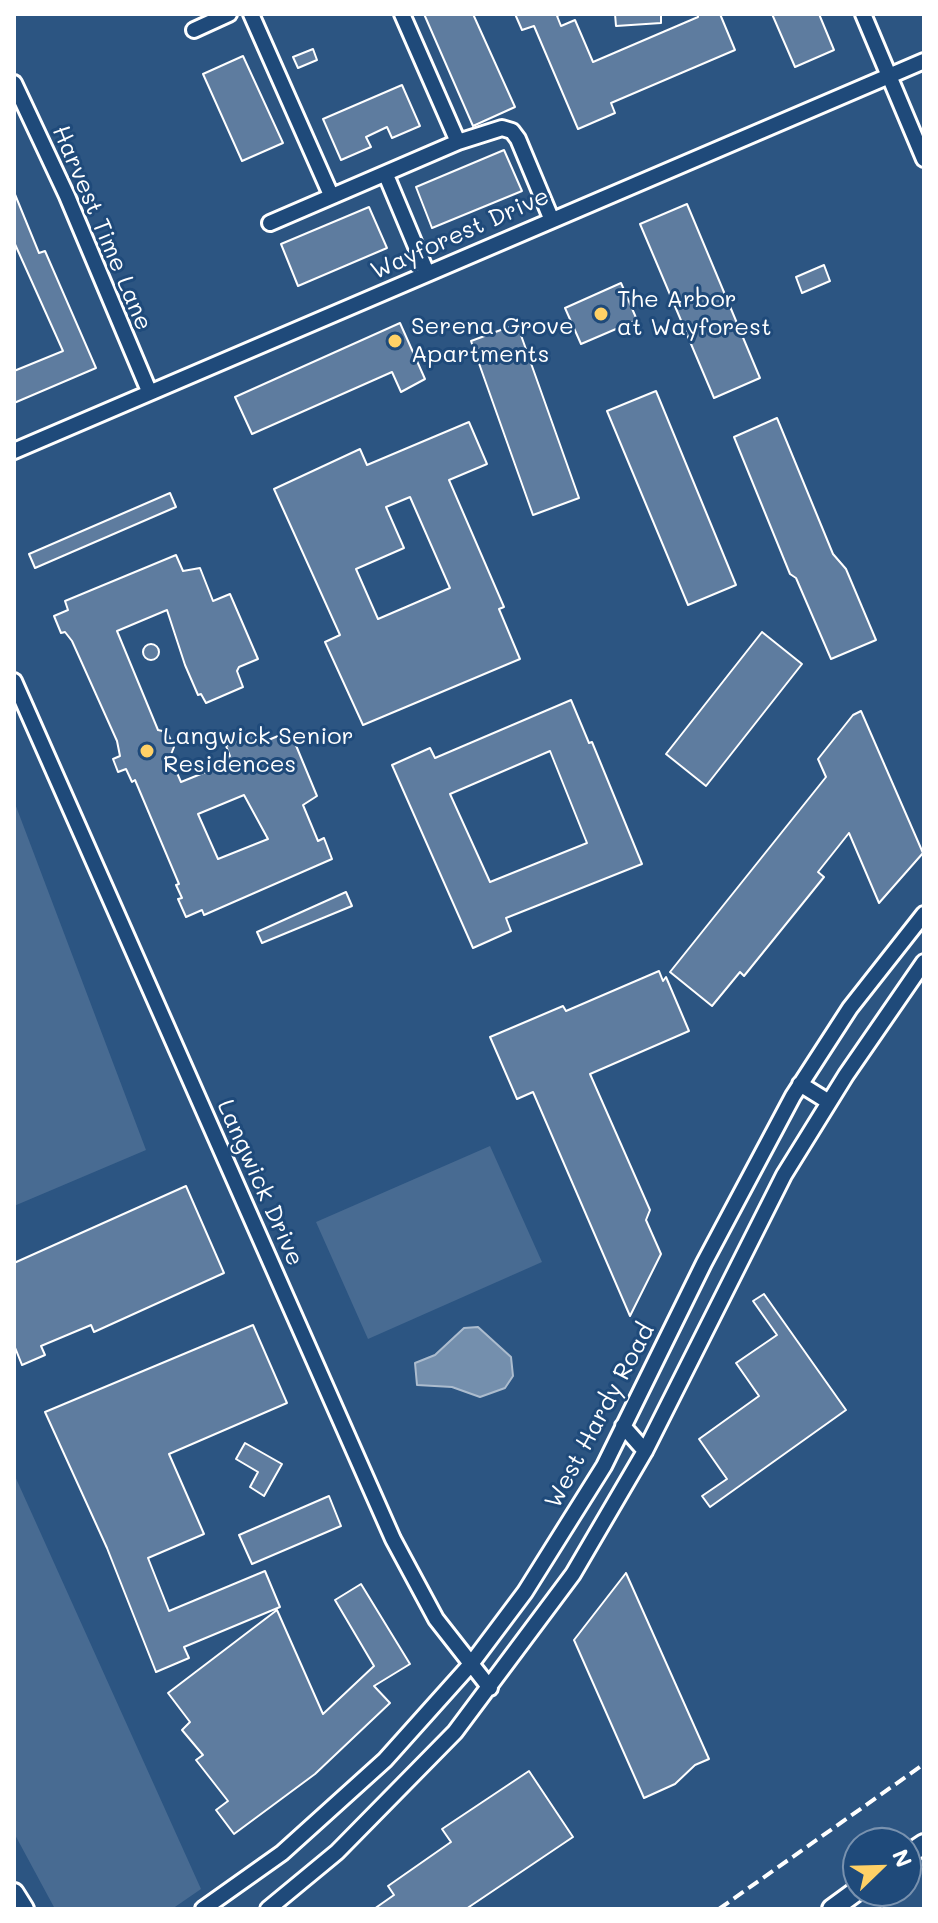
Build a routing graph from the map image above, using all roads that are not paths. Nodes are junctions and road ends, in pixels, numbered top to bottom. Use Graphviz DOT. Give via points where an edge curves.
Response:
graph roads {
  1 [pos="229,14"];
  2 [pos="251,14"];
  3 [pos="402,14"];
  4 [pos="863,14"];
  5 [pos="194,30"];
  6 [pos="924,61"];
  7 [pos="890,76"];
  8 [pos="14,83"];
  9 [pos="458,142"];
  10 [pos="924,159"];
  11 [pos="386,175"];
  12 [pos="331,195"];
  13 [pos="551,218"];
  14 [pos="270,223"];
  15 [pos="427,273"];
  16 [pos="149,391"];
  17 [pos="14,451"];
  18 [pos="14,681"];
  19 [pos="924,914"];
  20 [pos="924,962"];
  21 [pos="800,1084"];
  22 [pos="829,1102"];
  23 [pos="623,1426"];
  24 [pos="645,1451"];
  25 [pos="471,1664"];
  26 [pos="490,1688"];
  27 [pos="14,1893"];
  28 [pos="24,1909"];
  29 [pos="203,1909"];
  30 [pos="268,1909"];
  1 -- 5 [label="street"];
  2 -- 12 [label="street"];
  3 -- 9 [label="street"];
  4 -- 7 [label="street"];
  6 -- 7 [label="street, Wayforest Drive"];
  7 -- 10 [label="street"];
  7 -- 13 [label="street, Wayforest Drive"];
  8 -- 16 [label="street, Harvest Time Lane"];
  9 -- 11 [label="street"];
  9 -- 13 [label="street" via="489,130 512,131"];
  11 -- 12 [label="street"];
  11 -- 15 [label="street"];
  12 -- 14 [label="street"];
  13 -- 15 [label="street, Wayforest Drive"];
  15 -- 16 [label="street, Wayforest Drive"];
  16 -- 17 [label="street, Wayforest Drive"];
  18 -- 25 [label="street, Langwick Drive" via="393,1539 436,1619"];
  19 -- 21 [label="street, West Hardy Road" via="850,1008"];
  20 -- 22 [label="street"];
  21 -- 22 [label="street"];
  21 -- 23 [label="street, West Hardy Road"];
  22 -- 24 [label="street" via="784,1175"];
  23 -- 24 [label="street"];
  23 -- 25 [label="street, West Hardy Road" via="563,1533"];
  24 -- 26 [label="street" via="573,1574"];
  25 -- 26 [label="street, Langwick Drive"];
  25 -- 29 [label="street, West Hardy Road" via="344,1800 282,1853"];
  26 -- 30 [label="street" via="405,1787"];
  27 -- 28 [label="main road"];
}
